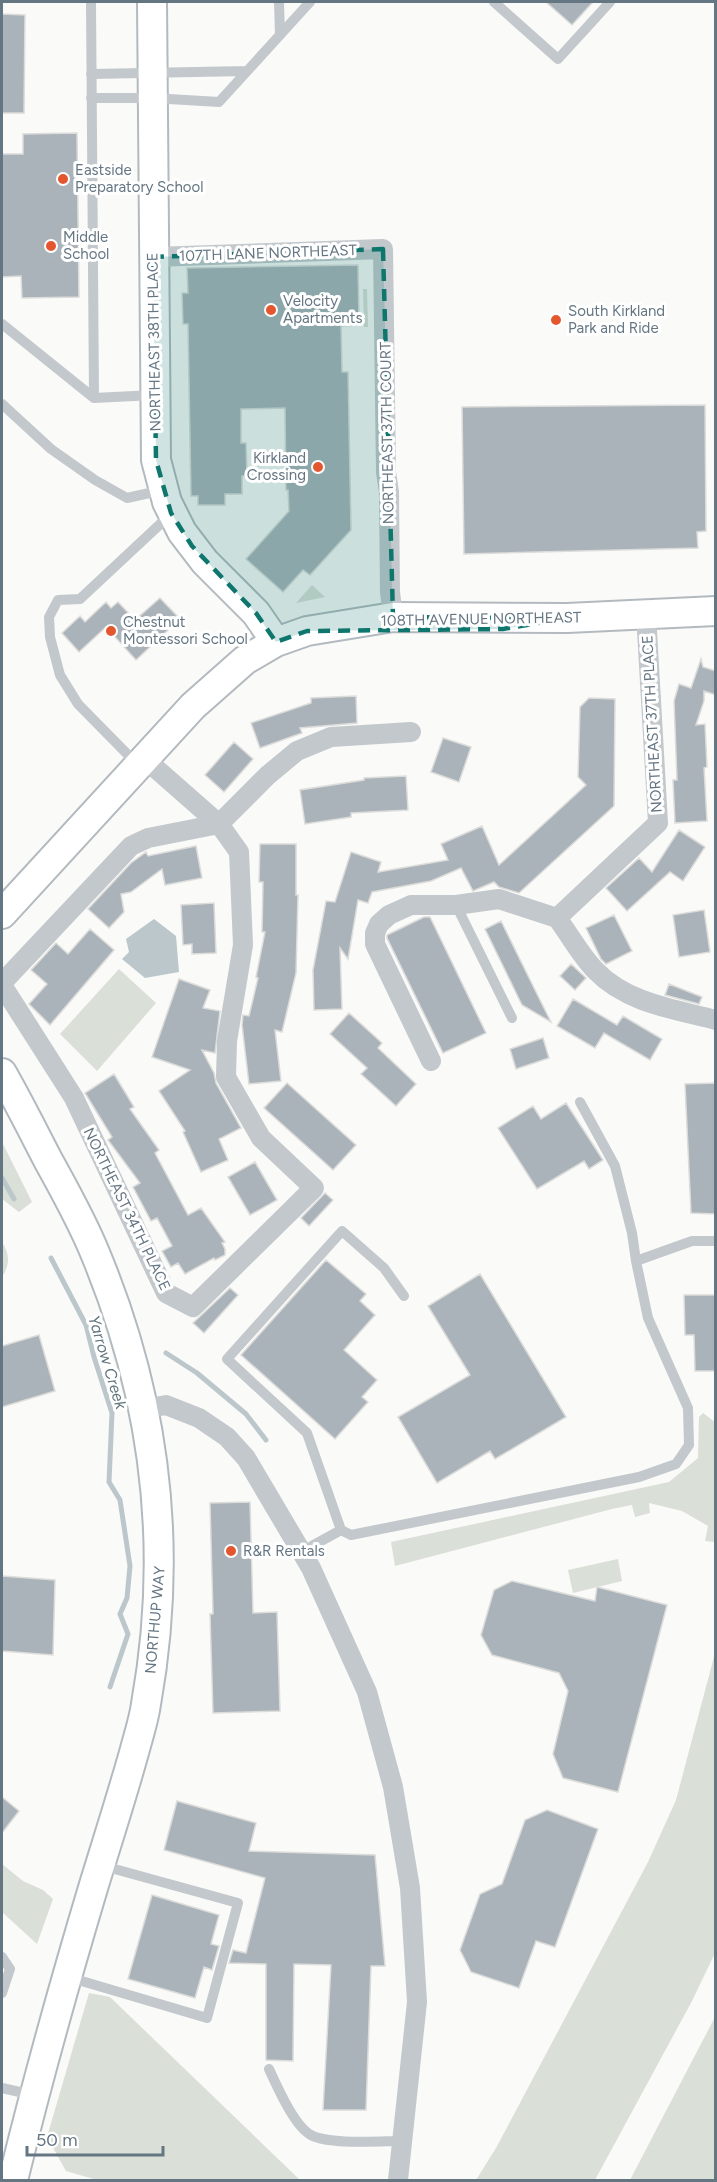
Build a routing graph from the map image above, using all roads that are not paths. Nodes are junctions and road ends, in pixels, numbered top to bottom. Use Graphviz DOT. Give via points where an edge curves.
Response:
graph roads {
  1 [pos="91,2"];
  2 [pos="152,2"];
  3 [pos="279,2"];
  4 [pos="310,2"];
  5 [pos="494,2"];
  6 [pos="610,2"];
  7 [pos="280,35"];
  8 [pos="247,71"];
  9 [pos="91,74"];
  10 [pos="152,85"];
  11 [pos="91,98"];
  12 [pos="383,249"];
  13 [pos="153,257"];
  14 [pos="2,324"];
  15 [pos="154,395"];
  16 [pos="94,398"];
  17 [pos="2,404"];
  18 [pos="167,502"];
  19 [pos="716,611"];
  20 [pos="646,613"];
  21 [pos="393,617"];
  22 [pos="567,618"];
  23 [pos="307,631"];
  24 [pos="276,642"];
  25 [pos="411,732"];
  26 [pos="142,762"];
  27 [pos="219,824"];
  28 [pos="456,905"];
  29 [pos="2,914"];
  30 [pos="557,918"];
  31 [pos="2,984"];
  32 [pos="512,1017"];
  33 [pos="716,1020"];
  34 [pos="431,1060"];
  35 [pos="3,1076"];
  36 [pos="580,1102"];
  37 [pos="716,1241"];
  38 [pos="636,1261"];
  39 [pos="404,1296"];
  40 [pos="144,1409"];
  41 [pos="341,1530"];
  42 [pos="301,1552"];
  43 [pos="100,1865"];
  44 [pos="2,1957"];
  45 [pos="66,1977"];
  46 [pos="2,1993"];
  47 [pos="269,2069"];
  48 [pos="2,2088"];
  49 [pos="34,2095"];
  50 [pos="404,2141"];
  51 [pos="13,2181"];
  52 [pos="399,2181"];
  1 -- 9 [label="lane"];
  2 -- 10 [label="main road, NORTHEAST 38TH PLACE"];
  3 -- 7 [label="lane"];
  4 -- 7 [label="lane"];
  5 -- 6 [label="lane" via="558,59"];
  7 -- 8 [label="lane"];
  8 -- 10 [label="lane"];
  8 -- 10 [label="lane" via="219,102"];
  9 -- 10 [label="lane"];
  9 -- 11 [label="lane"];
  10 -- 11 [label="lane"];
  10 -- 13 [label="main road, NORTHEAST 38TH PLACE"];
  11 -- 16 [label="lane"];
  12 -- 13 [label="street, 107TH LANE NORTHEAST"];
  12 -- 21 [label="street, NORTHEAST 37TH COURT" via="386,472"];
  13 -- 15 [label="main road, NORTHEAST 38TH PLACE"];
  14 -- 16 [label="lane"];
  15 -- 16 [label="lane"];
  15 -- 18 [label="main road, NORTHEAST 38TH PLACE" via="156,460"];
  17 -- 18 [label="lane" via="51,449 95,480 127,498"];
  18 -- 24 [label="main road, NORTHEAST 38TH PLACE" via="192,546 256,613"];
  18 -- 26 [label="lane" via="80,599 58,600 49,617 60,675 78,704"];
  19 -- 20 [label="main road, 108TH AVENUE NORTHEAST"];
  20 -- 22 [label="main road, 108TH AVENUE NORTHEAST"];
  20 -- 30 [label="street, NORTHEAST 37TH PLACE" via="658,823"];
  21 -- 22 [label="main road, 108TH AVENUE NORTHEAST"];
  21 -- 23 [label="main road, 108TH AVENUE NORTHEAST"];
  22 -- 23 [label="main road" via="503,629 375,636"];
  23 -- 24 [label="main road, 108TH AVENUE NORTHEAST"];
  24 -- 26 [label="main road, 108TH AVENUE NORTHEAST" via="245,660 194,706"];
  25 -- 27 [label="street" via="331,737 297,751"];
  26 -- 27 [label="street"];
  26 -- 29 [label="main road, 108TH AVENUE NORTHEAST"];
  27 -- 31 [label="street" via="148,838 130,846"];
  27 -- 31 [label="street, NORTHEAST 34TH PLACE" via="239,852 243,945 227,1041 226,1077 261,1138 314,1188 193,1307 166,1293 74,1098"];
  28 -- 30 [label="street" via="499,899"];
  28 -- 32 [label="lane"];
  28 -- 34 [label="street" via="411,905 389,915 375,933 375,944"];
  30 -- 33 [label="street" via="596,971 616,987 634,998"];
  35 -- 40 [label="main road, NORTHUP WAY" via="95,1253 121,1323"];
  36 -- 38 [label="lane" via="615,1166"];
  37 -- 38 [label="lane" via="692,1241"];
  38 -- 41 [label="lane" via="648,1318 688,1408 689,1445 676,1464 639,1476 351,1535"];
  39 -- 41 [label="lane" via="384,1268 342,1231 227,1359 308,1432"];
  40 -- 42 [label="street" via="166,1405 199,1418 227,1437 246,1458"];
  40 -- 43 [label="main road, NORTHUP WAY" via="160,1541 154,1650 146,1707"];
  41 -- 42 [label="lane"];
  42 -- 50 [label="street" via="367,1692 393,1787 410,1888 417,2002"];
  43 -- 45 [label="main road, NORTHUP WAY"];
  43 -- 45 [label="lane" via="238,1903 207,2018"];
  44 -- 46 [label="lane" via="10,1969"];
  45 -- 49 [label="main road, NORTHUP WAY"];
  47 -- 50 [label="lane" via="291,2114 309,2134 325,2139"];
  48 -- 49 [label="lane"];
  49 -- 51 [label="main road, NORTHUP WAY"];
  50 -- 52 [label="street"];
}
